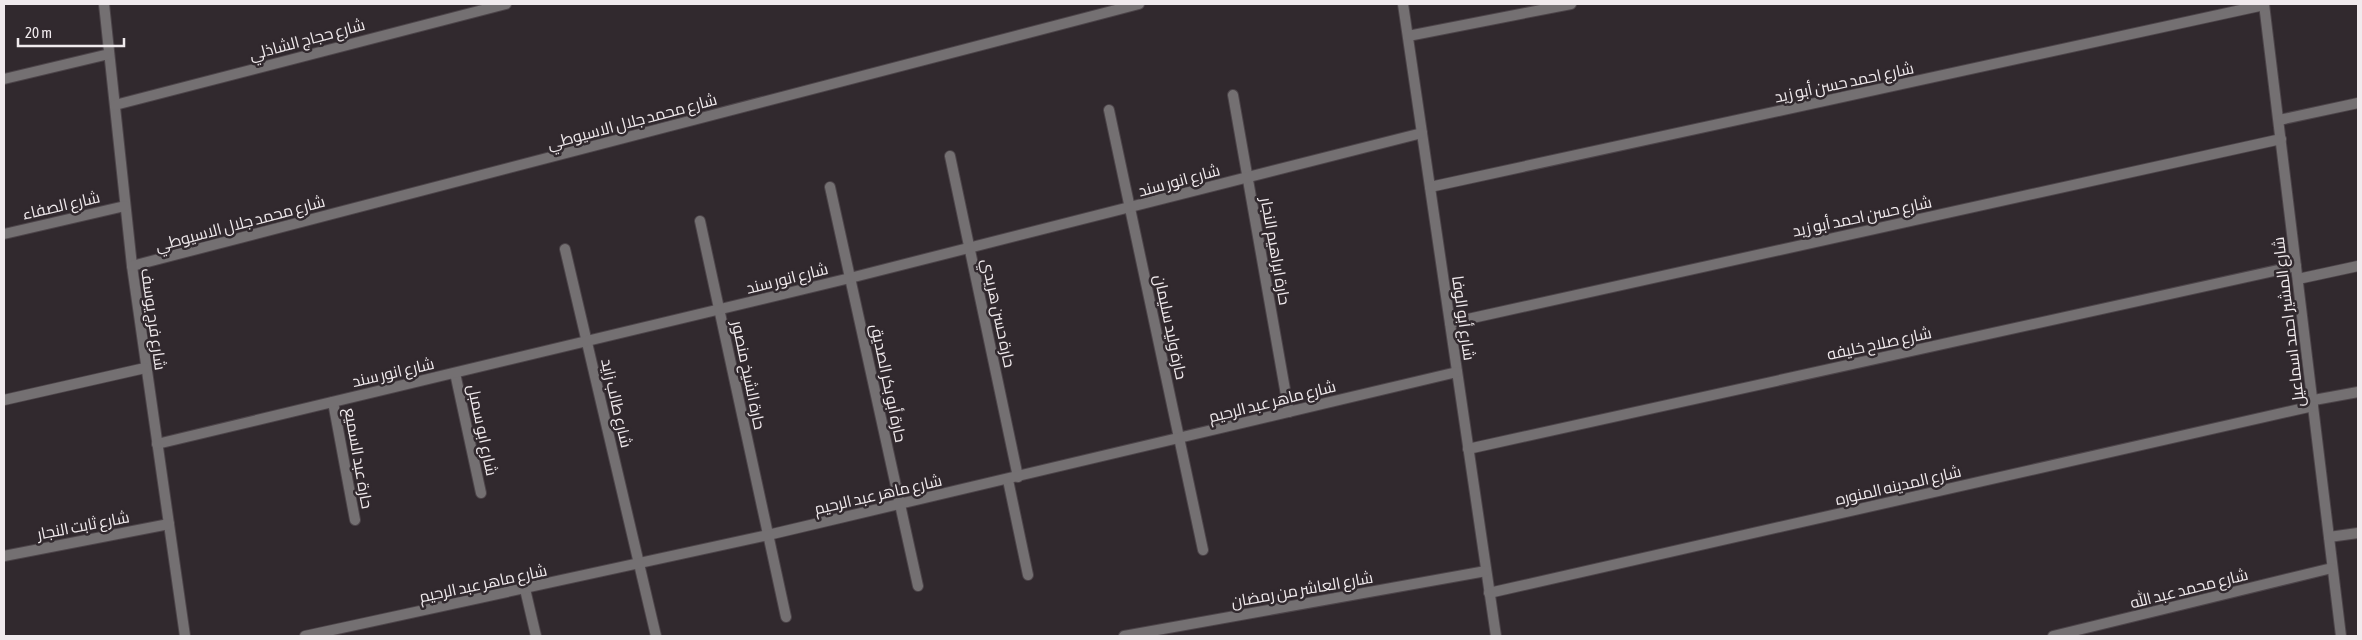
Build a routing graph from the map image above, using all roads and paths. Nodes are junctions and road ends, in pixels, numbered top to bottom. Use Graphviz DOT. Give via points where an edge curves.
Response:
graph roads {
  1 [pos="104,4"];
  2 [pos="506,4"];
  3 [pos="1139,4"];
  4 [pos="1403,4"];
  5 [pos="1571,4"];
  6 [pos="2264,5"];
  7 [pos="1408,36"];
  8 [pos="109,54"];
  9 [pos="4,79"];
  10 [pos="1233,95"];
  11 [pos="2358,103"];
  12 [pos="115,105"];
  13 [pos="1109,110"];
  14 [pos="2279,120"];
  15 [pos="1422,133"];
  16 [pos="2281,139"];
  17 [pos="950,156"];
  18 [pos="1248,177"];
  19 [pos="830,187"];
  20 [pos="1430,187"];
  21 [pos="125,206"];
  22 [pos="1130,208"];
  23 [pos="700,221"];
  24 [pos="4,234"];
  25 [pos="969,248"];
  26 [pos="564,249"];
  27 [pos="132,266"];
  28 [pos="2296,266"];
  29 [pos="2358,266"];
  30 [pos="850,278"];
  31 [pos="2298,279"];
  32 [pos="719,309"];
  33 [pos="1450,323"];
  34 [pos="587,342"];
  35 [pos="145,368"];
  36 [pos="1456,372"];
  37 [pos="455,373"];
  38 [pos="2358,392"];
  39 [pos="4,400"];
  40 [pos="333,402"];
  41 [pos="2313,403"];
  42 [pos="1289,412"];
  43 [pos="1179,439"];
  44 [pos="157,444"];
  45 [pos="1468,449"];
  46 [pos="1013,479"];
  47 [pos="481,493"];
  48 [pos="900,504"];
  49 [pos="354,520"];
  50 [pos="169,524"];
  51 [pos="2358,533"];
  52 [pos="768,535"];
  53 [pos="2329,537"];
  54 [pos="1203,550"];
  55 [pos="4,556"];
  56 [pos="640,564"];
  57 [pos="2332,568"];
  58 [pos="1486,571"];
  59 [pos="1028,575"];
  60 [pos="918,586"];
  61 [pos="525,589"];
  62 [pos="1489,593"];
  63 [pos="786,617"];
  64 [pos="185,636"];
  65 [pos="305,636"];
  66 [pos="536,636"];
  67 [pos="656,636"];
  68 [pos="1124,636"];
  69 [pos="1496,636"];
  70 [pos="2053,636"];
  71 [pos="2341,636"];
  1 -- 8 [label="street, شارع فرج يوسف"];
  2 -- 12 [label="street, شارع حجاج الشاذلي"];
  3 -- 27 [label="street, شارع محمد جلال الاسيوطي"];
  4 -- 7 [label="street, شارع أبو الوفا"];
  5 -- 7 [label="street"];
  6 -- 14 [label="street, شارع المشير احمد اسماعيل"];
  6 -- 20 [label="street, شارع احمد حسن أبو زيد"];
  7 -- 15 [label="street, شارع أبو الوفا"];
  8 -- 9 [label="street"];
  8 -- 12 [label="street, شارع فرج يوسف"];
  10 -- 18 [label="street, حارة ابراهيم النجار"];
  11 -- 14 [label="street"];
  12 -- 21 [label="street, شارع فرج يوسف"];
  13 -- 22 [label="street, حارة وليد سليمان"];
  14 -- 16 [label="street, شارع المشير احمد اسماعيل"];
  15 -- 18 [label="street, شارع انور سند"];
  15 -- 20 [label="street, شارع أبو الوفا"];
  16 -- 28 [label="street, شارع المشير احمد اسماعيل"];
  16 -- 33 [label="street, شارع حسن احمد أبو زيد"];
  17 -- 25 [label="street, حارة حسن هريدي"];
  18 -- 22 [label="street, شارع انور سند"];
  18 -- 42 [label="street, حارة ابراهيم النجار"];
  19 -- 30 [label="street, حارة أبو بكر الصديق"];
  20 -- 33 [label="street, شارع أبو الوفا"];
  21 -- 24 [label="street, شارع الصفاء"];
  21 -- 27 [label="street, شارع فرج يوسف"];
  22 -- 25 [label="street, شارع انور سند"];
  22 -- 43 [label="street, حارة وليد سليمان"];
  23 -- 32 [label="street, حارة الشيخ منصور"];
  25 -- 30 [label="street, شارع انور سند"];
  25 -- 46 [label="street, حارة حسن هريدي"];
  26 -- 34 [label="street, شارع طالب زايد"];
  27 -- 35 [label="street, شارع فرج يوسف"];
  28 -- 31 [label="street, شارع المشير احمد اسماعيل"];
  28 -- 45 [label="street, شارع صلاح خليفه"];
  29 -- 31 [label="street"];
  30 -- 32 [label="street, شارع انور سند"];
  30 -- 48 [label="street, حارة أبو بكر الصديق"];
  31 -- 41 [label="street, شارع المشير احمد اسماعيل"];
  32 -- 34 [label="street, شارع انور سند"];
  32 -- 52 [label="street, حارة الشيخ منصور"];
  33 -- 36 [label="street, شارع أبو الوفا"];
  34 -- 37 [label="street, شارع انور سند"];
  34 -- 56 [label="street, شارع طالب زايد"];
  35 -- 39 [label="street"];
  35 -- 44 [label="street, شارع فرج يوسف"];
  36 -- 42 [label="street, شارع ماهر عبد الرحيم"];
  36 -- 45 [label="street, شارع أبو الوفا"];
  37 -- 40 [label="street, شارع انور سند"];
  37 -- 47 [label="street, شارع ابو سمبل"];
  38 -- 41 [label="street, شارع المدينه المنوره"];
  40 -- 44 [label="street, شارع انور سند"];
  40 -- 49 [label="street, حارة عبد السميع"];
  41 -- 53 [label="street, شارع المشير احمد اسماعيل"];
  41 -- 62 [label="street, شارع المدينه المنوره"];
  42 -- 43 [label="street, شارع ماهر عبد الرحيم"];
  43 -- 46 [label="street, شارع ماهر عبد الرحيم"];
  43 -- 54 [label="street, حارة وليد سليمان"];
  44 -- 50 [label="street, شارع فرج يوسف"];
  45 -- 58 [label="street, شارع أبو الوفا"];
  46 -- 48 [label="street, شارع ماهر عبد الرحيم"];
  46 -- 59 [label="street, حارة حسن هريدي"];
  48 -- 52 [label="street, شارع ماهر عبد الرحيم"];
  48 -- 60 [label="street, حارة أبو بكر الصديق"];
  50 -- 55 [label="street, شارع ثابت النجار"];
  50 -- 64 [label="street, شارع فرج يوسف"];
  51 -- 53 [label="street"];
  52 -- 56 [label="street, شارع ماهر عبد الرحيم"];
  52 -- 63 [label="street, حارة الشيخ منصور"];
  53 -- 57 [label="street, شارع المشير احمد اسماعيل"];
  56 -- 61 [label="street, شارع ماهر عبد الرحيم"];
  56 -- 67 [label="street, شارع طالب زايد"];
  57 -- 70 [label="street, شارع محمد عبد الله"];
  57 -- 71 [label="street, شارع المشير احمد اسماعيل"];
  58 -- 62 [label="street, شارع أبو الوفا"];
  58 -- 68 [label="street, شارع العاشر من رمضان"];
  61 -- 65 [label="street, شارع ماهر عبد الرحيم"];
  61 -- 66 [label="street"];
  62 -- 69 [label="street, شارع أبو الوفا"];
}
